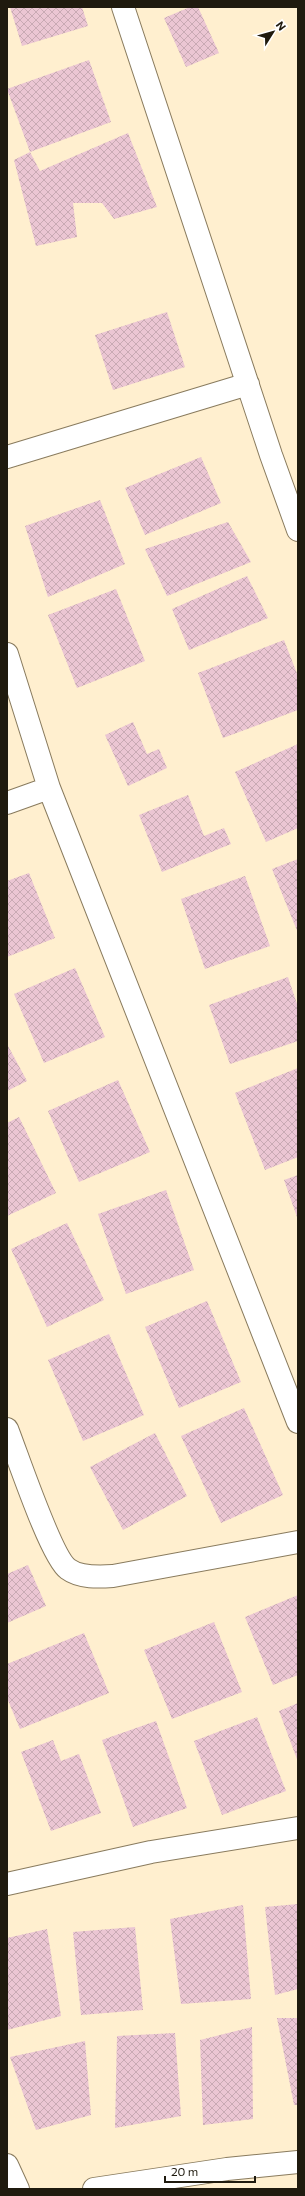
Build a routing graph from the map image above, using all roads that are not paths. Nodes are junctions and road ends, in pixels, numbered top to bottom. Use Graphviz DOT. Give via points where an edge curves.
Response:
graph roads {
  1 [pos="123,7"];
  2 [pos="248,384"];
  3 [pos="7,457"];
  4 [pos="298,530"];
  5 [pos="7,654"];
  6 [pos="49,788"];
  7 [pos="7,802"];
  8 [pos="298,1422"];
  9 [pos="7,1429"];
  10 [pos="298,1542"];
  11 [pos="298,1828"];
  12 [pos="7,1884"];
  13 [pos="298,2162"];
  14 [pos="7,2165"];
  15 [pos="18,2189"];
  16 [pos="94,2189"];
  1 -- 2 [label="street"];
  2 -- 3 [label="street"];
  2 -- 4 [label="street"];
  5 -- 6 [label="street"];
  6 -- 7 [label="street"];
  6 -- 8 [label="street"];
  9 -- 10 [label="street" via="53,1546 68,1569 76,1573 86,1576 113,1576"];
  11 -- 12 [label="street" via="151,1852"];
  13 -- 16 [label="street" via="227,2168"];
  14 -- 15 [label="street"];
}
